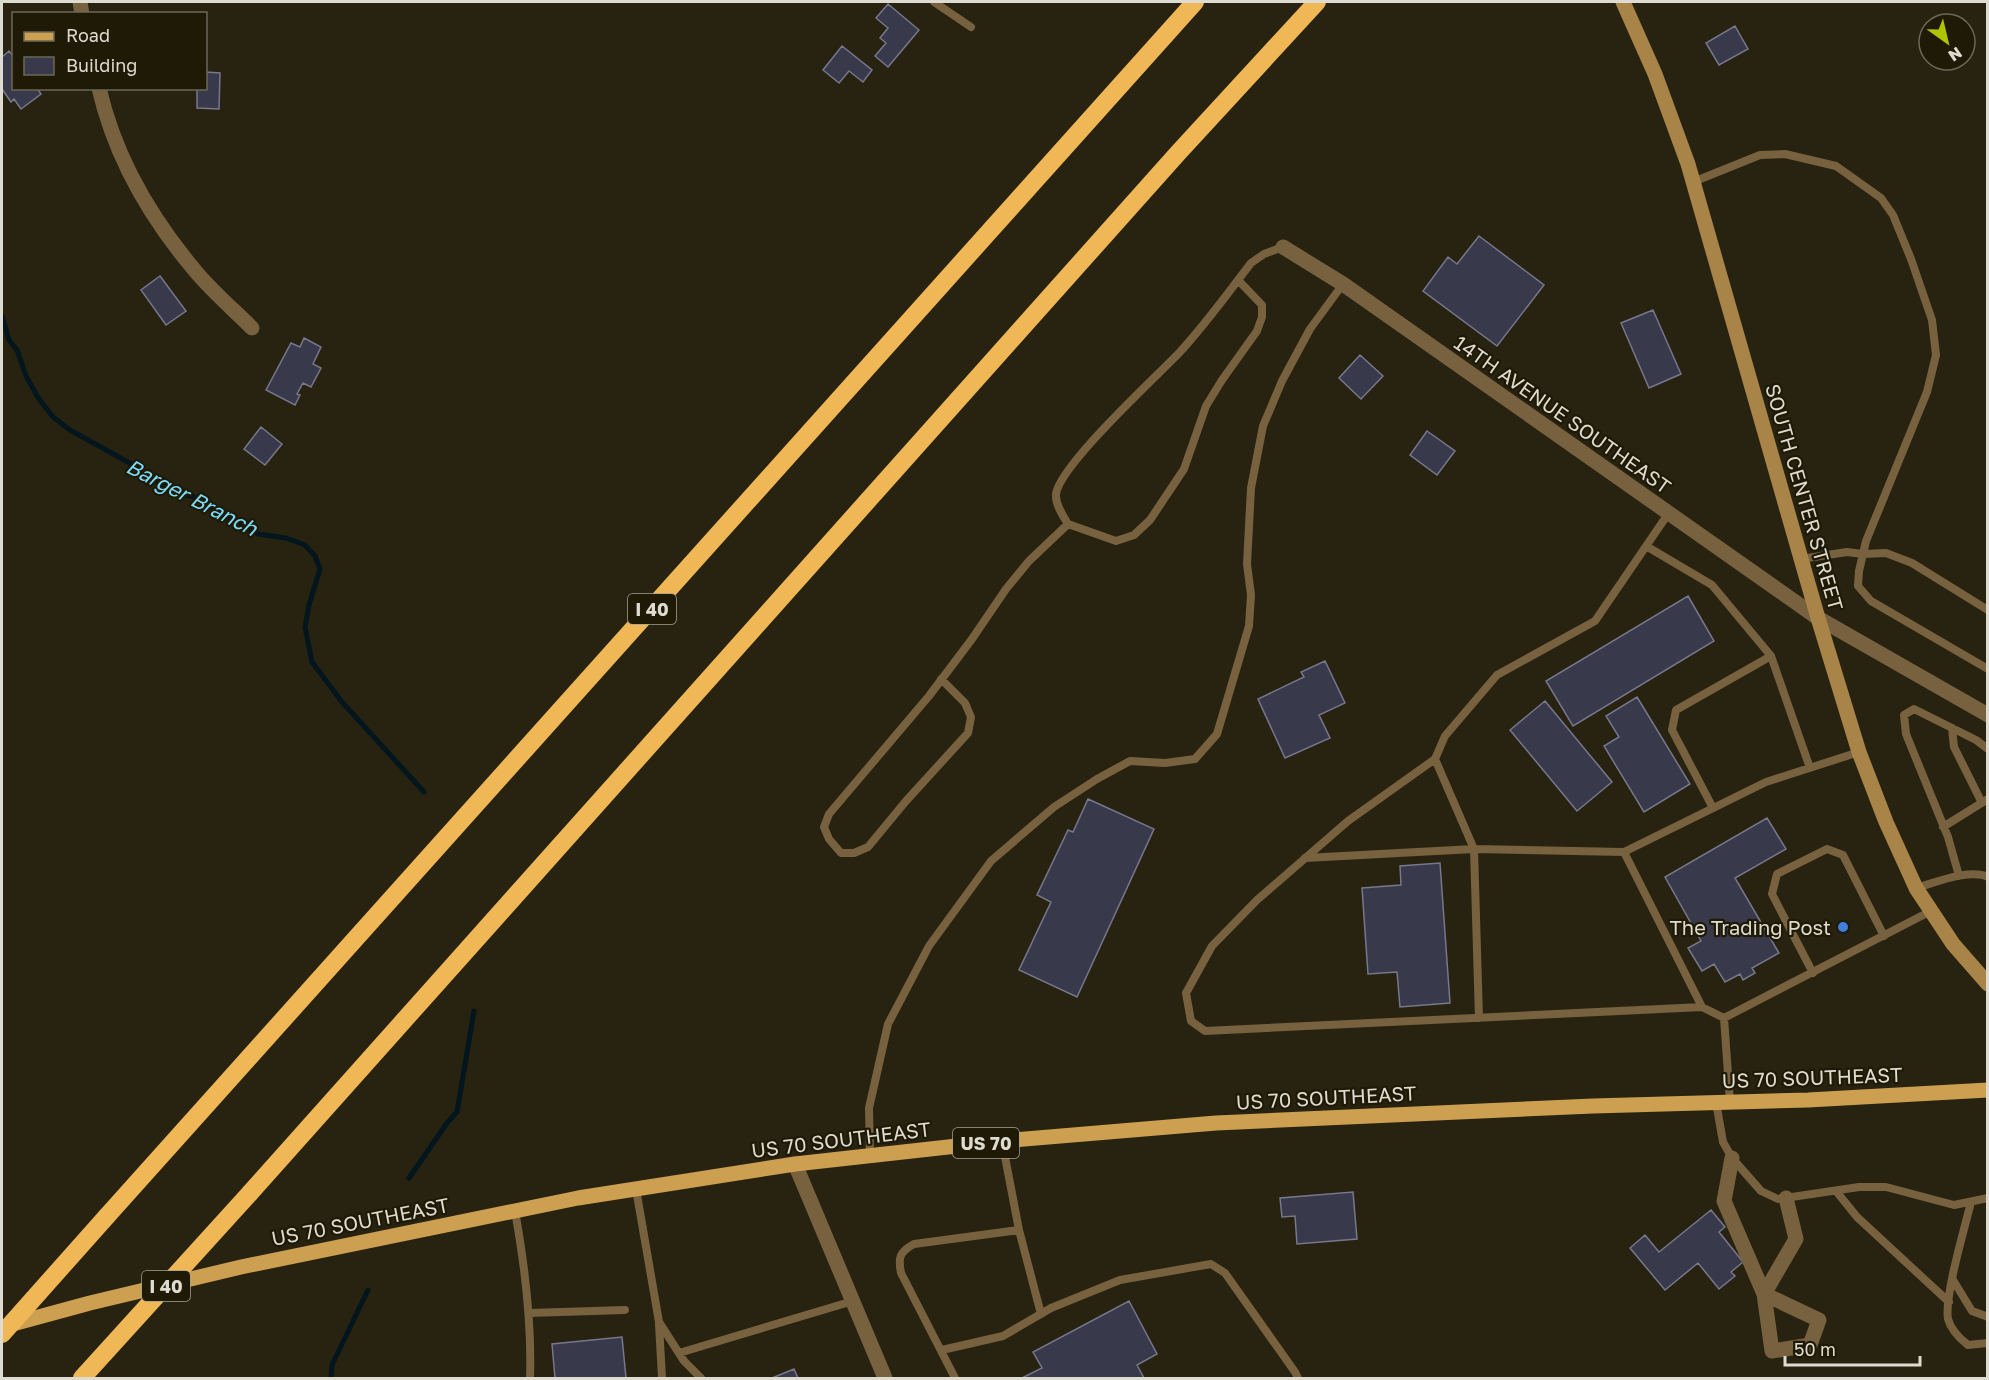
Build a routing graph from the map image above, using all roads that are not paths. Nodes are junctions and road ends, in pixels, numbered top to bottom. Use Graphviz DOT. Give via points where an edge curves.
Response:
graph roads {
  1 [pos="934,2"];
  2 [pos="1196,2"];
  3 [pos="1317,2"];
  4 [pos="1623,2"];
  5 [pos="971,27"];
  6 [pos="100,90"];
  7 [pos="1693,182"];
  8 [pos="1283,246"];
  9 [pos="1238,280"];
  10 [pos="1343,284"];
  11 [pos="252,328"];
  12 [pos="1668,514"];
  13 [pos="1068,524"];
  14 [pos="1646,546"];
  15 [pos="1863,554"];
  16 [pos="1801,559"];
  17 [pos="1988,610"];
  18 [pos="1818,618"];
  19 [pos="1771,656"];
  20 [pos="1988,669"];
  21 [pos="941,679"];
  22 [pos="1988,715"];
  23 [pos="1952,728"];
  24 [pos="1988,749"];
  25 [pos="1859,752"];
  26 [pos="1435,759"];
  27 [pos="1810,768"];
  28 [pos="1985,801"];
  29 [pos="1713,808"];
  30 [pos="1943,827"];
  31 [pos="1474,849"];
  32 [pos="1624,852"];
  33 [pos="1305,858"];
  34 [pos="1959,876"];
  35 [pos="1988,877"];
  36 [pos="1916,888"];
  37 [pos="1930,911"];
  38 [pos="1884,936"];
  39 [pos="1812,973"];
  40 [pos="1988,984"];
  41 [pos="1702,1007"];
  42 [pos="1479,1018"];
  43 [pos="1724,1018"];
  44 [pos="1988,1090"];
  45 [pos="1723,1102"];
  46 [pos="1002,1141"];
  47 [pos="870,1156"];
  48 [pos="1732,1158"];
  49 [pos="795,1164"];
  50 [pos="636,1189"];
  51 [pos="1836,1191"];
  52 [pos="1786,1198"];
  53 [pos="1988,1198"];
  54 [pos="1971,1202"];
  55 [pos="515,1211"];
  56 [pos="1019,1230"];
  57 [pos="1953,1280"];
  58 [pos="852,1301"];
  59 [pos="1949,1302"];
  60 [pos="625,1310"];
  61 [pos="529,1313"];
  62 [pos="1041,1314"];
  63 [pos="1988,1317"];
  64 [pos="658,1322"];
  65 [pos="2,1327"];
  66 [pos="2,1334"];
  67 [pos="1988,1343"];
  68 [pos="942,1350"];
  69 [pos="679,1353"];
  70 [pos="82,1378"];
  71 [pos="530,1378"];
  72 [pos="662,1378"];
  73 [pos="701,1378"];
  74 [pos="885,1378"];
  75 [pos="955,1378"];
  76 [pos="1298,1378"];
  1 -- 5 [label="lane"];
  2 -- 66 [label="highway, I 40, bridge"];
  3 -- 70 [label="highway, I 40, bridge"];
  4 -- 7 [label="street, SOUTH CENTER STREET" via="1655,74"];
  6 -- 11 [label="street" via="124,163 146,204 199,275"];
  7 -- 15 [label="lane" via="1760,154 1785,154 1836,166 1881,198 1893,215 1932,320 1936,355 1927,392"];
  7 -- 16 [label="street, SOUTH CENTER STREET"];
  8 -- 9 [label="lane" via="1251,263"];
  8 -- 10 [label="street, 14TH AVENUE SOUTHEAST"];
  9 -- 13 [label="lane" via="1180,352 1068,471 1056,494"];
  9 -- 13 [label="lane" via="1262,305 1257,331 1206,406 1184,469 1150,520 1134,536 1116,542"];
  10 -- 12 [label="street, 14TH AVENUE SOUTHEAST"];
  10 -- 47 [label="lane" via="1311,329 1263,426 1251,488 1249,626 1217,734 1195,759 1165,763 1130,761 1096,779 1054,807 991,861 929,946 888,1023 869,1108"];
  12 -- 14 [label="lane"];
  12 -- 18 [label="street, 14TH AVENUE SOUTHEAST"];
  13 -- 21 [label="lane" via="1029,561"];
  14 -- 19 [label="lane" via="1712,585"];
  14 -- 26 [label="lane" via="1595,621 1497,675 1445,736"];
  15 -- 16 [label="lane" via="1847,552"];
  15 -- 17 [label="lane" via="1886,553 1912,563"];
  15 -- 20 [label="lane" via="1858,586 1871,601"];
  16 -- 18 [label="street, SOUTH CENTER STREET"];
  18 -- 22 [label="street, 14TH AVENUE SOUTHEAST"];
  18 -- 25 [label="street, SOUTH CENTER STREET"];
  19 -- 27 [label="lane"];
  19 -- 29 [label="lane" via="1676,710 1672,730"];
  21 -- 21 [label="lane" via="829,814 824,827 841,853 868,847 968,733 971,717 965,703"];
  23 -- 24 [label="lane"];
  23 -- 28 [label="lane" via="1954,747"];
  23 -- 30 [label="lane" via="1914,709 1904,716 1906,734"];
  25 -- 27 [label="lane"];
  25 -- 36 [label="street, SOUTH CENTER STREET"];
  26 -- 31 [label="lane"];
  26 -- 33 [label="lane" via="1348,821"];
  27 -- 29 [label="lane" via="1766,782"];
  28 -- 30 [label="lane"];
  29 -- 32 [label="lane"];
  30 -- 34 [label="lane"];
  31 -- 32 [label="lane"];
  31 -- 33 [label="lane"];
  31 -- 42 [label="lane"];
  32 -- 41 [label="lane"];
  33 -- 42 [label="lane" via="1212,946 1186,993 1191,1021 1205,1031"];
  34 -- 35 [label="lane"];
  34 -- 36 [label="lane"];
  36 -- 37 [label="street, SOUTH CENTER STREET"];
  37 -- 38 [label="lane"];
  37 -- 40 [label="street, SOUTH CENTER STREET"];
  38 -- 39 [label="lane"];
  38 -- 39 [label="lane" via="1844,855 1827,849 1777,874 1772,894"];
  39 -- 43 [label="lane"];
  41 -- 42 [label="lane"];
  41 -- 43 [label="lane"];
  43 -- 45 [label="lane"];
  44 -- 45 [label="main road, US 70 SOUTHEAST / US 70"];
  45 -- 46 [label="main road, US 70 SOUTHEAST / US 70" via="1216,1122"];
  45 -- 48 [label="lane" via="1723,1142"];
  46 -- 47 [label="main road, US 70 SOUTHEAST / US 70"];
  46 -- 56 [label="lane"];
  47 -- 49 [label="main road, US 70 SOUTHEAST / US 70"];
  48 -- 52 [label="lane" via="1761,1191 1778,1199"];
  48 -- 52 [label="street" via="1724,1201 1764,1294 1796,1239"];
  49 -- 50 [label="main road, US 70 SOUTHEAST / US 70"];
  49 -- 58 [label="street"];
  50 -- 55 [label="main road, US 70 SOUTHEAST / US 70"];
  50 -- 64 [label="lane"];
  51 -- 52 [label="lane"];
  51 -- 54 [label="lane" via="1886,1187 1954,1205"];
  51 -- 59 [label="lane" via="1857,1217"];
  53 -- 54 [label="lane"];
  54 -- 57 [label="lane"];
  55 -- 61 [label="lane"];
  55 -- 65 [label="main road, US 70 SOUTHEAST / US 70" via="241,1267"];
  56 -- 62 [label="lane"];
  56 -- 68 [label="lane" via="914,1244 903,1250 898,1258 901,1273"];
  57 -- 59 [label="lane"];
  57 -- 63 [label="lane" via="1972,1311"];
  58 -- 69 [label="lane"];
  58 -- 74 [label="street"];
  59 -- 67 [label="lane" via="1948,1319 1956,1335 1968,1345"];
  60 -- 61 [label="lane"];
  61 -- 71 [label="lane"];
  62 -- 68 [label="lane" via="1003,1336"];
  62 -- 76 [label="lane" via="1120,1280 1211,1264 1225,1273"];
  64 -- 69 [label="lane"];
  64 -- 72 [label="lane"];
  68 -- 75 [label="lane"];
  69 -- 73 [label="lane"];
}
